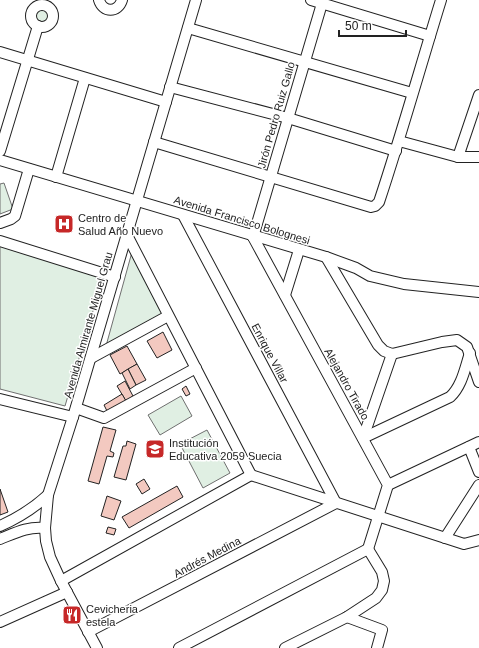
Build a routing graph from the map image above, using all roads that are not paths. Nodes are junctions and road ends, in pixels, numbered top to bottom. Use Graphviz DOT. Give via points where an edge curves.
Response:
graph roads {
  1 [pos="99,0"];
  2 [pos="122,0"];
  3 [pos="196,0"];
  4 [pos="311,0"];
  5 [pos="441,0"];
  6 [pos="322,2"];
  7 [pos="38,26"];
  8 [pos="188,28"];
  9 [pos="430,36"];
  10 [pos="0,52"];
  11 [pos="28,60"];
  12 [pos="304,62"];
  13 [pos="85,78"];
  14 [pos="170,87"];
  15 [pos="412,93"];
  16 [pos="479,95"];
  17 [pos="166,102"];
  18 [pos="288,118"];
  19 [pos="154,142"];
  20 [pos="398,146"];
  21 [pos="0,151"];
  22 [pos="458,157"];
  23 [pos="479,157"];
  24 [pos="0,160"];
  25 [pos="28,169"];
  26 [pos="56,177"];
  27 [pos="271,177"];
  28 [pos="137,202"];
  29 [pos="183,215"];
  30 [pos="0,222"];
  31 [pos="127,235"];
  32 [pos="253,236"];
  33 [pos="0,241"];
  34 [pos="299,250"];
  35 [pos="326,257"];
  36 [pos="115,277"];
  37 [pos="479,292"];
  38 [pos="285,295"];
  39 [pos="168,316"];
  40 [pos="470,353"];
  41 [pos="392,354"];
  42 [pos="91,358"];
  43 [pos="196,368"];
  44 [pos="479,382"];
  45 [pos="0,398"];
  46 [pos="75,413"];
  47 [pos="363,438"];
  48 [pos="479,442"];
  49 [pos="469,447"];
  50 [pos="479,472"];
  51 [pos="250,475"];
  52 [pos="388,485"];
  53 [pos="479,485"];
  54 [pos="48,495"];
  55 [pos="336,503"];
  56 [pos="378,516"];
  57 [pos="0,526"];
  58 [pos="45,528"];
  59 [pos="445,538"];
  60 [pos="0,539"];
  61 [pos="479,540"];
  62 [pos="368,549"];
  63 [pos="61,581"];
  64 [pos="67,592"];
  65 [pos="347,617"];
  66 [pos="0,622"];
  67 [pos="88,632"];
  68 [pos="97,648"];
  69 [pos="179,648"];
  70 [pos="285,648"];
  71 [pos="378,648"];
  1 -- 2 [label="street" via="106,9 113,10"];
  3 -- 8 [label="street, Avenida Almirante Miguel Grau"];
  4 -- 6 [label="street"];
  5 -- 9 [label="street"];
  6 -- 9 [label="street"];
  6 -- 12 [label="street, Jirón Pedro Ruiz Gallo"];
  7 -- 11 [label="street"];
  8 -- 12 [label="street"];
  8 -- 14 [label="street, Avenida Almirante Miguel Grau"];
  9 -- 15 [label="street"];
  10 -- 11 [label="street"];
  11 -- 13 [label="street"];
  11 -- 21 [label="street"];
  12 -- 15 [label="street"];
  12 -- 18 [label="street, Jirón Pedro Ruiz Gallo"];
  13 -- 17 [label="street"];
  13 -- 26 [label="street"];
  14 -- 17 [label="street, Avenida Almirante Miguel Grau"];
  14 -- 18 [label="street"];
  15 -- 20 [label="street"];
  16 -- 22 [label="street"];
  17 -- 19 [label="street, Avenida Almirante Miguel Grau"];
  18 -- 20 [label="street"];
  18 -- 27 [label="street, Jirón Pedro Ruiz Gallo"];
  19 -- 27 [label="street"];
  19 -- 28 [label="street, Avenida Almirante Miguel Grau"];
  20 -- 22 [label="street"];
  20 -- 27 [label="street" via="379,202 371,207"];
  22 -- 23 [label="street"];
  24 -- 25 [label="street, Avenida Francisco Bolognesi"];
  25 -- 26 [label="street, Avenida Francisco Bolognesi"];
  25 -- 30 [label="street" via="15,216"];
  26 -- 28 [label="street, Avenida Francisco Bolognesi"];
  27 -- 32 [label="street, Jirón Pedro Ruiz Gallo"];
  28 -- 29 [label="street, Avenida Francisco Bolognesi"];
  28 -- 31 [label="street, Avenida Almirante Miguel Grau"];
  29 -- 32 [label="street, Avenida Francisco Bolognesi"];
  29 -- 55 [label="street, Enrique Villar"];
  31 -- 36 [label="street, Avenida Almirante Miguel Grau"];
  31 -- 39 [label="street"];
  32 -- 34 [label="street, Avenida Francisco Bolognesi"];
  32 -- 38 [label="street, Alejandro Tirado"];
  33 -- 36 [label="street"];
  34 -- 35 [label="street, Avenida Francisco Bolognesi"];
  34 -- 38 [label="street"];
  35 -- 37 [label="street, Avenida Francisco Bolognesi" via="370,276 404,284"];
  35 -- 41 [label="street" via="378,345 384,352"];
  36 -- 42 [label="street, Avenida Almirante Miguel Grau"];
  38 -- 47 [label="street, Alejandro Tirado"];
  39 -- 42 [label="street"];
  39 -- 43 [label="street"];
  40 -- 41 [label="street" via="468,347 457,340"];
  40 -- 44 [label="street"];
  40 -- 47 [label="street" via="459,386 450,397"];
  41 -- 47 [label="street"];
  42 -- 46 [label="street, Avenida Almirante Miguel Grau"];
  43 -- 46 [label="street" via="104,418"];
  43 -- 51 [label="street"];
  45 -- 46 [label="street"];
  46 -- 54 [label="street, Avenida Almirante Miguel Grau"];
  47 -- 52 [label="street, Alejandro Tirado"];
  48 -- 49 [label="street"];
  49 -- 50 [label="street"];
  49 -- 52 [label="street"];
  51 -- 55 [label="street"];
  51 -- 63 [label="street"];
  52 -- 56 [label="street"];
  53 -- 59 [label="street"];
  54 -- 57 [label="street" via="35,507"];
  54 -- 58 [label="street, Avenida Almirante Miguel Grau"];
  55 -- 56 [label="street"];
  55 -- 67 [label="street, Andrés Medina"];
  56 -- 59 [label="street"];
  56 -- 62 [label="street"];
  58 -- 60 [label="street" via="26,529"];
  58 -- 63 [label="street, Avenida Almirante Miguel Grau" via="50,557"];
  59 -- 61 [label="street" via="464,544"];
  62 -- 65 [label="street" via="382,572 382,590 376,598"];
  62 -- 69 [label="street"];
  63 -- 64 [label="street, Avenida Almirante Miguel Grau"];
  64 -- 66 [label="street"];
  64 -- 67 [label="street, Avenida Almirante Miguel Grau"];
  65 -- 70 [label="street"];
  65 -- 71 [label="street" via="381,629"];
  67 -- 68 [label="street, Avenida Almirante Miguel Grau"];
}
